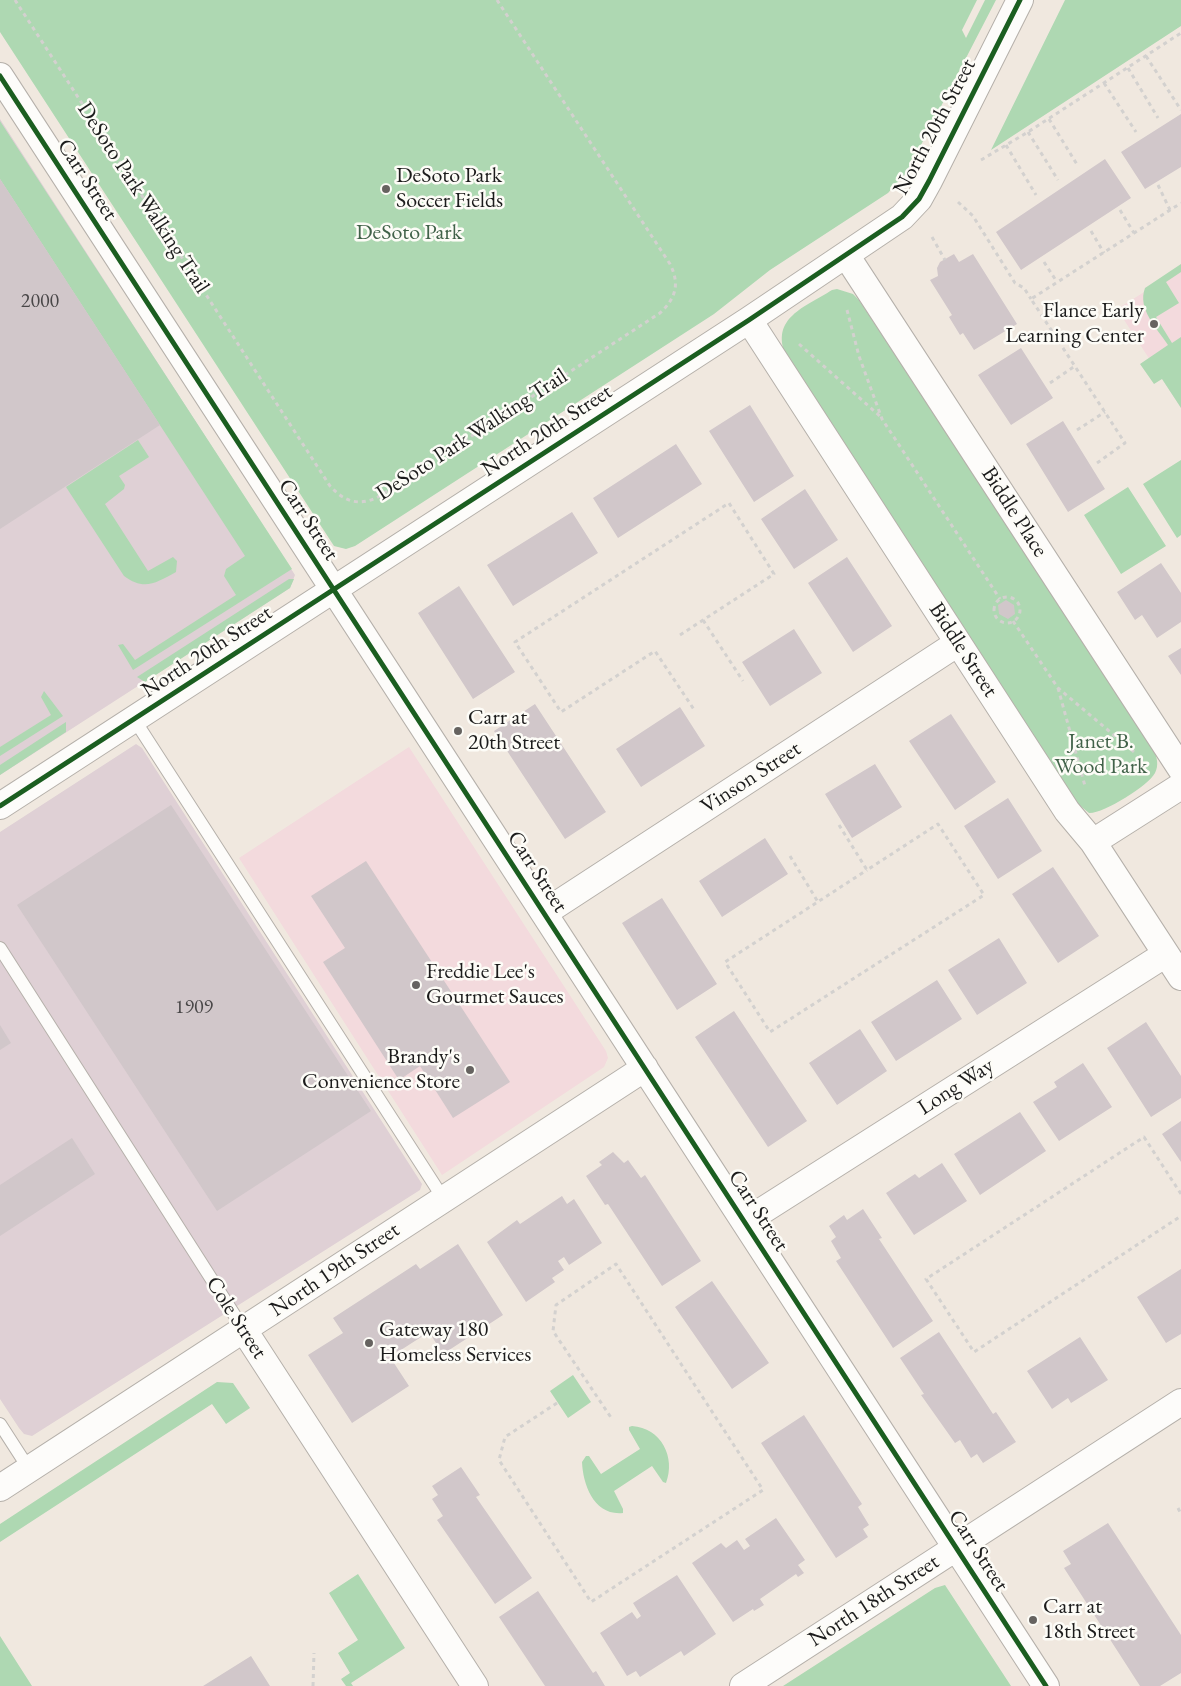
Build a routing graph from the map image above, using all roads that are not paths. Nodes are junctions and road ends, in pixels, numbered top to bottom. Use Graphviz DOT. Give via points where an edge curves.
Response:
graph roads {
  1 [pos="1020,0"];
  2 [pos="0,76"];
  3 [pos="846,255"];
  4 [pos="749,320"];
  5 [pos="334,588"];
  6 [pos="958,643"];
  7 [pos="134,718"];
  8 [pos="1181,769"];
  9 [pos="1181,786"];
  10 [pos="0,806"];
  11 [pos="1094,842"];
  12 [pos="544,913"];
  13 [pos="0,948"];
  14 [pos="1166,954"];
  15 [pos="1181,977"];
  16 [pos="645,1068"];
  17 [pos="443,1198"];
  18 [pos="746,1222"];
  19 [pos="244,1330"];
  20 [pos="1181,1402"];
  21 [pos="0,1424"];
  22 [pos="29,1469"];
  23 [pos="0,1488"];
  24 [pos="956,1548"];
  25 [pos="475,1686"];
  26 [pos="743,1686"];
  27 [pos="1046,1686"];
  1 -- 3 [label="street, North 20th Street" via="919,199 902,217"];
  2 -- 5 [label="street, Carr Street"];
  3 -- 4 [label="street, North 20th Street"];
  3 -- 8 [label="street, Biddle Place"];
  4 -- 5 [label="street, North 20th Street"];
  4 -- 6 [label="street, Biddle Street"];
  5 -- 7 [label="street, North 20th Street"];
  5 -- 12 [label="street, Carr Street"];
  6 -- 11 [label="street, Biddle Street" via="1067,811"];
  6 -- 12 [label="street, Vinson Street"];
  7 -- 10 [label="street, North 20th Street"];
  7 -- 17 [label="lane"];
  9 -- 11 [label="street"];
  11 -- 14 [label="street, Biddle Street"];
  12 -- 16 [label="street, Carr Street"];
  13 -- 19 [label="lane, Cole Street"];
  14 -- 15 [label="street, Biddle Street"];
  14 -- 18 [label="street, Long Way"];
  16 -- 17 [label="street, North 19th Street"];
  16 -- 18 [label="street, Carr Street"];
  17 -- 19 [label="street, North 19th Street"];
  18 -- 24 [label="street, Carr Street"];
  19 -- 22 [label="street, North 19th Street"];
  19 -- 25 [label="street, Cole Street"];
  20 -- 24 [label="street, North 18th Street"];
  21 -- 22 [label="lane"];
  22 -- 23 [label="street, North 19th Street"];
  24 -- 26 [label="street, North 18th Street"];
  24 -- 27 [label="street, Carr Street"];
}
